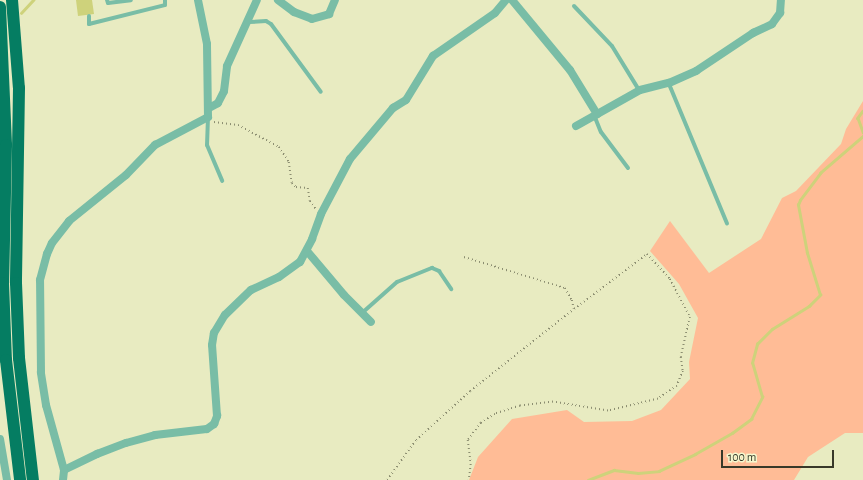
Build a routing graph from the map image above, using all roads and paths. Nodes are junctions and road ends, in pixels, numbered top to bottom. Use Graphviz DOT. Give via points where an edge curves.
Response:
graph roads {
  1 [pos="12,0"];
  2 [pos="107,0"];
  3 [pos="132,0"];
  4 [pos="165,0"];
  5 [pos="198,0"];
  6 [pos="257,0"];
  7 [pos="278,0"];
  8 [pos="335,0"];
  9 [pos="506,0"];
  10 [pos="512,0"];
  11 [pos="782,0"];
  12 [pos="574,6"];
  13 [pos="0,7"];
  14 [pos="89,16"];
  15 [pos="249,22"];
  16 [pos="1,24"];
  17 [pos="669,83"];
  18 [pos="640,90"];
  19 [pos="321,92"];
  20 [pos="209,108"];
  21 [pos="596,114"];
  22 [pos="209,119"];
  23 [pos="576,126"];
  24 [pos="628,168"];
  25 [pos="222,181"];
  26 [pos="325,207"];
  27 [pos="727,223"];
  28 [pos="307,251"];
  29 [pos="464,257"];
  30 [pos="451,289"];
  31 [pos="574,309"];
  32 [pos="362,313"];
  33 [pos="371,322"];
  34 [pos="0,439"];
  35 [pos="64,470"];
  36 [pos="7,480"];
  37 [pos="20,480"];
  38 [pos="32,480"];
  39 [pos="63,480"];
  40 [pos="387,480"];
  41 [pos="469,480"];
  1 -- 38 [label="highway" via="19,88 16,283 19,358"];
  2 -- 3 [label="lane" via="108,3"];
  4 -- 14 [label="lane" via="165,5 89,24"];
  5 -- 20 [label="street" via="208,44"];
  6 -- 15 [label="street"];
  7 -- 8 [label="street" via="294,12 312,19 329,14"];
  9 -- 26 [label="street" via="495,13 433,56 406,100 393,108 350,159"];
  10 -- 21 [label="street" via="570,70"];
  11 -- 17 [label="street" via="780,13 772,24 753,33 696,71"];
  12 -- 18 [label="lane" via="612,46"];
  13 -- 16 [label="highway"];
  15 -- 19 [label="lane" via="266,21 271,24"];
  15 -- 20 [label="street" via="227,66 224,91 218,103"];
  16 -- 37 [label="highway" via="6,145 3,283 6,360"];
  17 -- 18 [label="street"];
  17 -- 27 [label="lane"];
  18 -- 21 [label="street"];
  20 -- 22 [label="street"];
  21 -- 23 [label="street"];
  21 -- 24 [label="lane" via="601,132"];
  22 -- 25 [label="lane" via="207,145"];
  22 -- 26 [label="path" via="238,125 279,147 289,162 292,183 296,187 308,188 313,206 317,209"];
  22 -- 35 [label="street" via="155,145 126,175 69,221 47,254 39,294 40,372 46,405"];
  26 -- 28 [label="street"];
  28 -- 32 [label="street"];
  28 -- 35 [label="street" via="288,273 243,296 225,315 214,333 212,352 217,416 214,424 207,429 155,435 126,443"];
  29 -- 31 [label="path" via="565,288"];
  30 -- 32 [label="lane" via="439,271 432,268 396,282"];
  31 -- 40 [label="path" via="470,392 422,435"];
  31 -- 41 [label="path" via="647,254 670,279 690,317 681,357 683,371 677,386 658,399 608,411 553,402 520,406 495,414 481,423 468,440 471,464"];
  32 -- 33 [label="street"];
  34 -- 36 [label="street"];
  35 -- 39 [label="street"];
}
